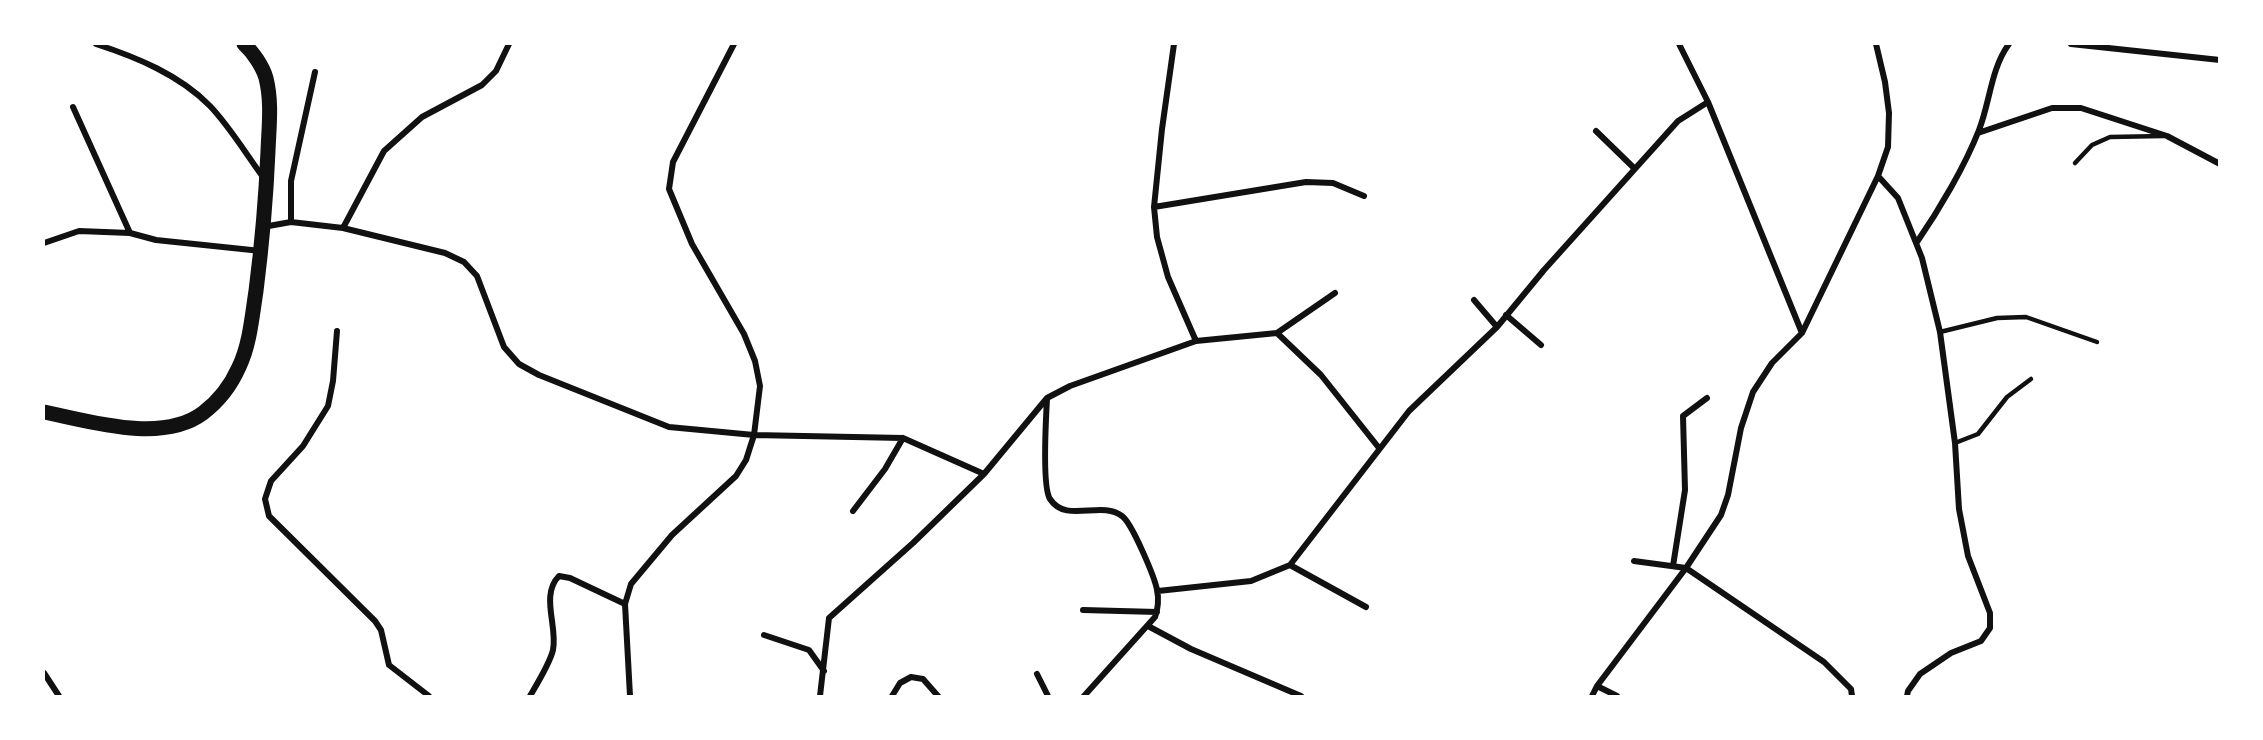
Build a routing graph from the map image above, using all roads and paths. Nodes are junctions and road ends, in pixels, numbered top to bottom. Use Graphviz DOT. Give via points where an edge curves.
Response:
graph roads {
  1 [pos="96,44"];
  2 [pos="244,44"];
  3 [pos="509,44"];
  4 [pos="734,44"];
  5 [pos="1174,44"];
  6 [pos="1679,44"];
  7 [pos="1876,44"];
  8 [pos="2008,44"];
  9 [pos="2071,44"];
  10 [pos="2220,60"];
  11 [pos="315,72"];
  12 [pos="1708,102"];
  13 [pos="73,107"];
  14 [pos="1596,131"];
  15 [pos="1978,133"];
  16 [pos="2167,136"];
  17 [pos="2075,163"];
  18 [pos="2220,164"];
  19 [pos="1634,168"];
  20 [pos="1878,176"];
  21 [pos="267,183"];
  22 [pos="1364,196"];
  23 [pos="1154,207"];
  24 [pos="291,222"];
  25 [pos="263,227"];
  26 [pos="343,228"];
  27 [pos="130,233"];
  28 [pos="1917,242"];
  29 [pos="44,243"];
  30 [pos="261,251"];
  31 [pos="1335,293"];
  32 [pos="1474,300"];
  33 [pos="1506,315"];
  34 [pos="1497,327"];
  35 [pos="337,332"];
  36 [pos="1940,332"];
  37 [pos="1277,333"];
  38 [pos="1802,333"];
  39 [pos="1196,342"];
  40 [pos="2097,342"];
  41 [pos="1541,345"];
  42 [pos="2031,378"];
  43 [pos="1047,398"];
  44 [pos="1707,398"];
  45 [pos="44,412"];
  46 [pos="754,435"];
  47 [pos="903,438"];
  48 [pos="1955,443"];
  49 [pos="1379,448"];
  50 [pos="984,474"];
  51 [pos="853,511"];
  52 [pos="1634,561"];
  53 [pos="1290,565"];
  54 [pos="1673,566"];
  55 [pos="1686,568"];
  56 [pos="1158,591"];
  57 [pos="625,604"];
  58 [pos="1366,607"];
  59 [pos="1083,610"];
  60 [pos="1157,612"];
  61 [pos="1148,626"];
  62 [pos="764,635"];
  63 [pos="824,671"];
  64 [pos="44,674"];
  65 [pos="1037,674"];
  66 [pos="1597,686"];
  67 [pos="1851,693"];
  68 [pos="59,696"];
  69 [pos="429,696"];
  70 [pos="530,696"];
  71 [pos="630,696"];
  72 [pos="820,696"];
  73 [pos="892,696"];
  74 [pos="938,696"];
  75 [pos="1048,696"];
  76 [pos="1084,696"];
  77 [pos="1301,696"];
  78 [pos="1592,696"];
  79 [pos="1617,696"];
  80 [pos="1846,696"];
  81 [pos="1907,696"];
  1 -- 21 [label="street" via="161,70 189,88 210,106"];
  2 -- 21 [label="main road" via="265,75 270,103"];
  3 -- 26 [label="street" via="496,71 482,86 422,117 384,151"];
  4 -- 46 [label="street" via="673,162 669,189 692,244 744,334 755,361 760,386"];
  5 -- 23 [label="street"];
  6 -- 12 [label="street"];
  7 -- 20 [label="street" via="1889,113 1888,147"];
  8 -- 15 [label="street" via="1995,71"];
  9 -- 10 [label="street"];
  11 -- 24 [label="street" via="291,181"];
  12 -- 19 [label="street" via="1678,121"];
  12 -- 38 [label="street"];
  13 -- 27 [label="street"];
  14 -- 19 [label="street"];
  15 -- 16 [label="street" via="2052,108 2081,108"];
  15 -- 28 [label="street" via="1936,216"];
  16 -- 17 [label="lane" via="2110,137 2092,145"];
  16 -- 18 [label="street"];
  19 -- 33 [label="street"];
  20 -- 28 [label="street" via="1898,198"];
  20 -- 38 [label="street"];
  21 -- 25 [label="main road"];
  22 -- 23 [label="street" via="1332,183 1306,182"];
  23 -- 39 [label="street" via="1168,277"];
  24 -- 25 [label="street"];
  24 -- 26 [label="street"];
  25 -- 30 [label="main road"];
  26 -- 46 [label="street" via="445,253 464,262 477,276 504,347 519,364 539,375 669,427"];
  27 -- 29 [label="street" via="79,231"];
  27 -- 30 [label="street" via="156,240"];
  28 -- 36 [label="street"];
  30 -- 45 [label="main road" via="250,329 240,365 226,390 202,414 178,425 149,429"];
  31 -- 37 [label="street"];
  32 -- 34 [label="street"];
  33 -- 34 [label="street"];
  33 -- 41 [label="street"];
  34 -- 49 [label="street" via="1409,411"];
  35 -- 69 [label="street" via="327,406 303,446 271,481 265,499 269,516 375,621 381,630 388,665"];
  36 -- 40 [label="lane" via="1997,318 2026,318"];
  36 -- 48 [label="street"];
  37 -- 39 [label="street"];
  37 -- 49 [label="street" via="1321,375"];
  38 -- 55 [label="street" via="1772,363 1752,392 1721,515"];
  39 -- 43 [label="street" via="1070,386"];
  42 -- 48 [label="lane" via="2007,397 1978,434"];
  43 -- 50 [label="street"];
  43 -- 56 [label="street" via="1048,497 1057,507 1070,511 1106,510 1122,516 1133,530"];
  44 -- 54 [label="street" via="1683,416 1685,490"];
  46 -- 47 [label="street"];
  46 -- 57 [label="street" via="736,476 672,535 631,584"];
  47 -- 50 [label="street"];
  47 -- 51 [label="street"];
  48 -- 81 [label="street" via="1959,509 1968,556 1990,613 1990,628 1982,641 1951,653 1920,674"];
  49 -- 53 [label="street"];
  50 -- 63 [label="street" via="829,618"];
  52 -- 54 [label="street"];
  53 -- 56 [label="street" via="1251,581"];
  53 -- 58 [label="street"];
  54 -- 55 [label="street"];
  55 -- 66 [label="street"];
  55 -- 67 [label="street" via="1824,662"];
  56 -- 60 [label="street"];
  57 -- 70 [label="street" via="559,576 553,582 551,596 553,649"];
  57 -- 71 [label="street"];
  59 -- 60 [label="street"];
  60 -- 61 [label="street"];
  61 -- 76 [label="street"];
  61 -- 77 [label="street" via="1191,649"];
  62 -- 63 [label="street" via="809,650"];
  63 -- 72 [label="street"];
  64 -- 68 [label="street"];
  65 -- 75 [label="street"];
  66 -- 78 [label="street"];
  66 -- 79 [label="street"];
  67 -- 80 [label="street"];
  73 -- 74 [label="street" via="900,683 911,677 922,679"];
}
